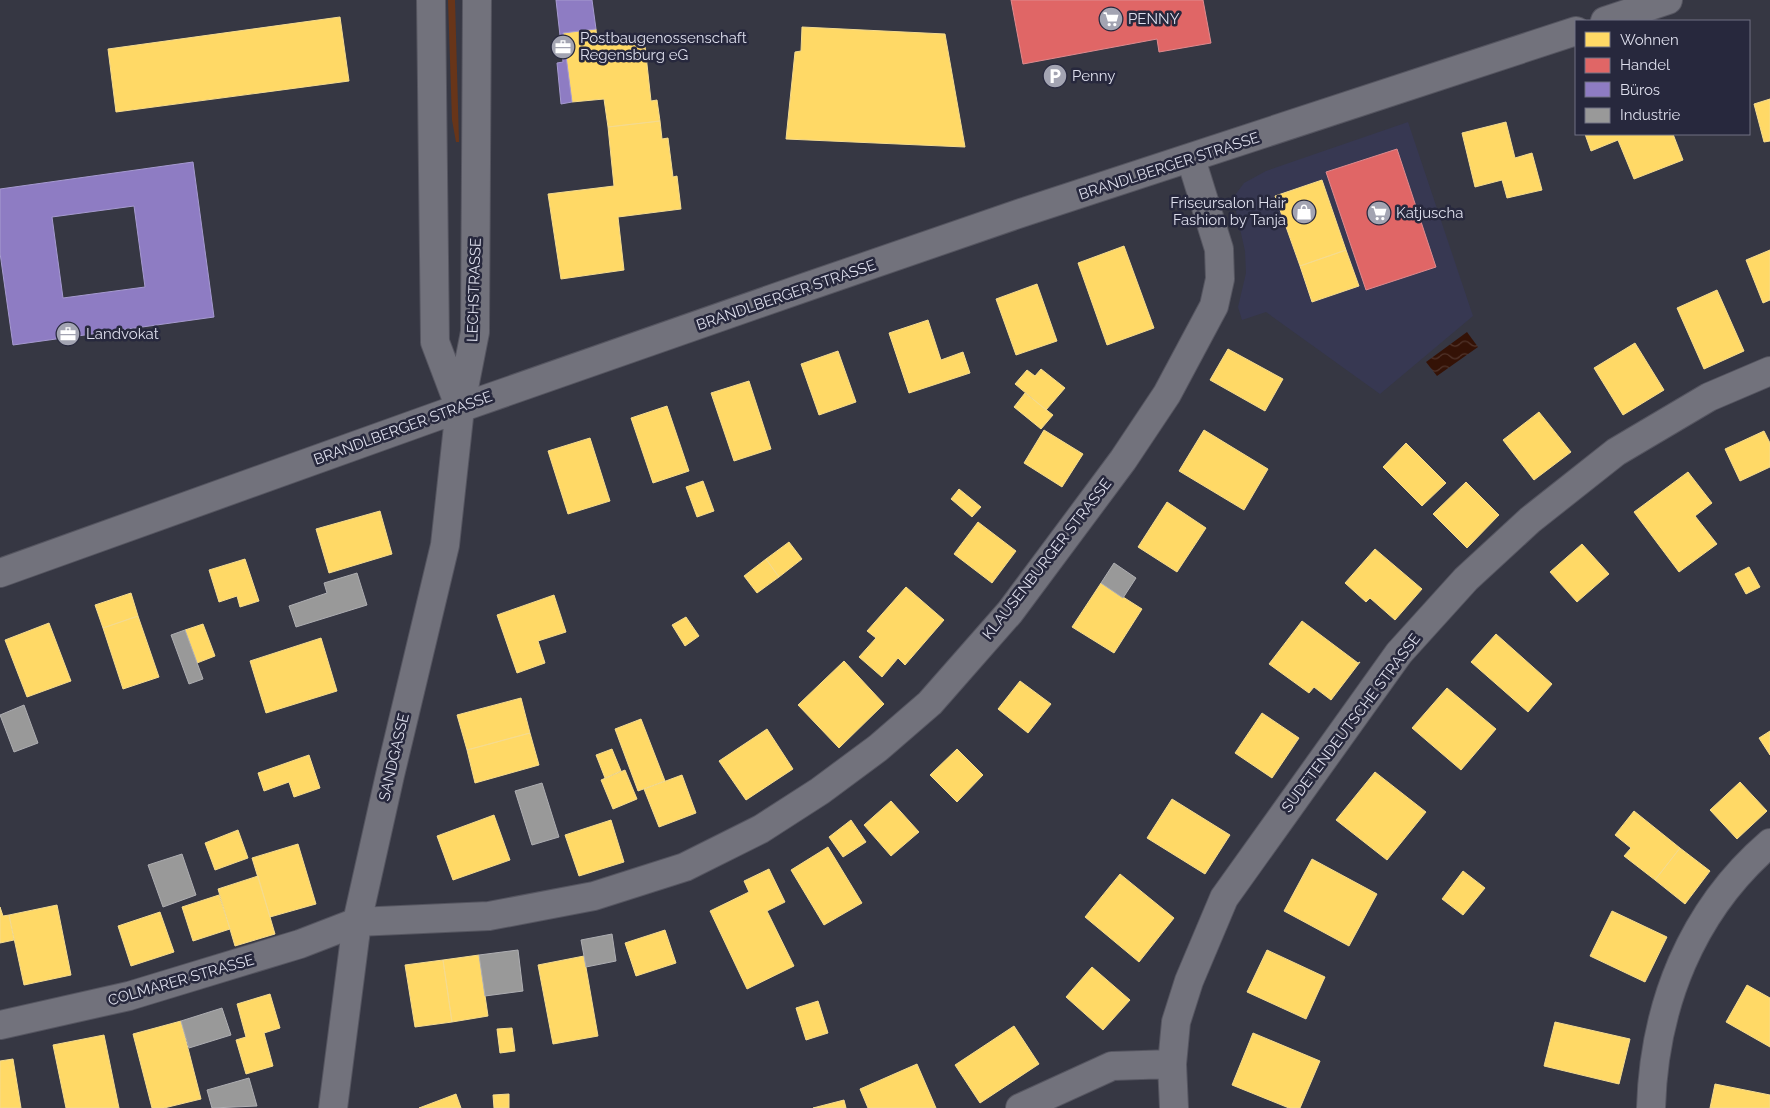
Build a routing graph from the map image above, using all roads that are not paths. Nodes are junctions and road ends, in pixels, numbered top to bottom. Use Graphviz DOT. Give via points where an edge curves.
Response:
graph roads {
  1 [pos="431,0"];
  2 [pos="477,0"];
  3 [pos="1668,0"];
  4 [pos="1608,20"];
  5 [pos="1575,31"];
  6 [pos="1191,159"];
  7 [pos="1770,371"];
  8 [pos="460,408"];
  9 [pos="0,573"];
  10 [pos="1770,844"];
  11 [pos="358,922"];
  12 [pos="0,1024"];
  13 [pos="1172,1064"];
  14 [pos="333,1108"];
  15 [pos="1020,1108"];
  16 [pos="1174,1108"];
  17 [pos="1651,1108"];
  1 -- 8 [label="street" via="436,342"];
  2 -- 8 [label="street, LECHSTRASSE" via="475,332"];
  3 -- 4 [label="street"];
  5 -- 6 [label="street, BRANDLBERGER STRASSE"];
  6 -- 8 [label="street, BRANDLBERGER STRASSE" via="1021,213"];
  6 -- 11 [label="street, KLAUSENBURGER STRASSE" via="1219,249 1220,279 1214,306 1167,394 1123,460 1010,612 930,703 878,748 820,791 761,829 684,867 594,896 489,916"];
  7 -- 13 [label="street, SUDETENDEUTSCHE STRASSE" via="1709,397 1616,452 1530,520 1466,579 1399,653 1224,898 1189,981 1176,1022"];
  8 -- 9 [label="street, BRANDLBERGER STRASSE"];
  8 -- 11 [label="street, SANDGASSE" via="445,545"];
  10 -- 17 [label="street" via="1749,862 1709,911 1678,969 1661,1024"];
  11 -- 12 [label="street, COLMARER STRASSE" via="300,944 148,991"];
  11 -- 14 [label="street, SANDGASSE"];
  13 -- 15 [label="street" via="1112,1066"];
  13 -- 16 [label="street, SUDETENDEUTSCHE STRASSE"];
}
